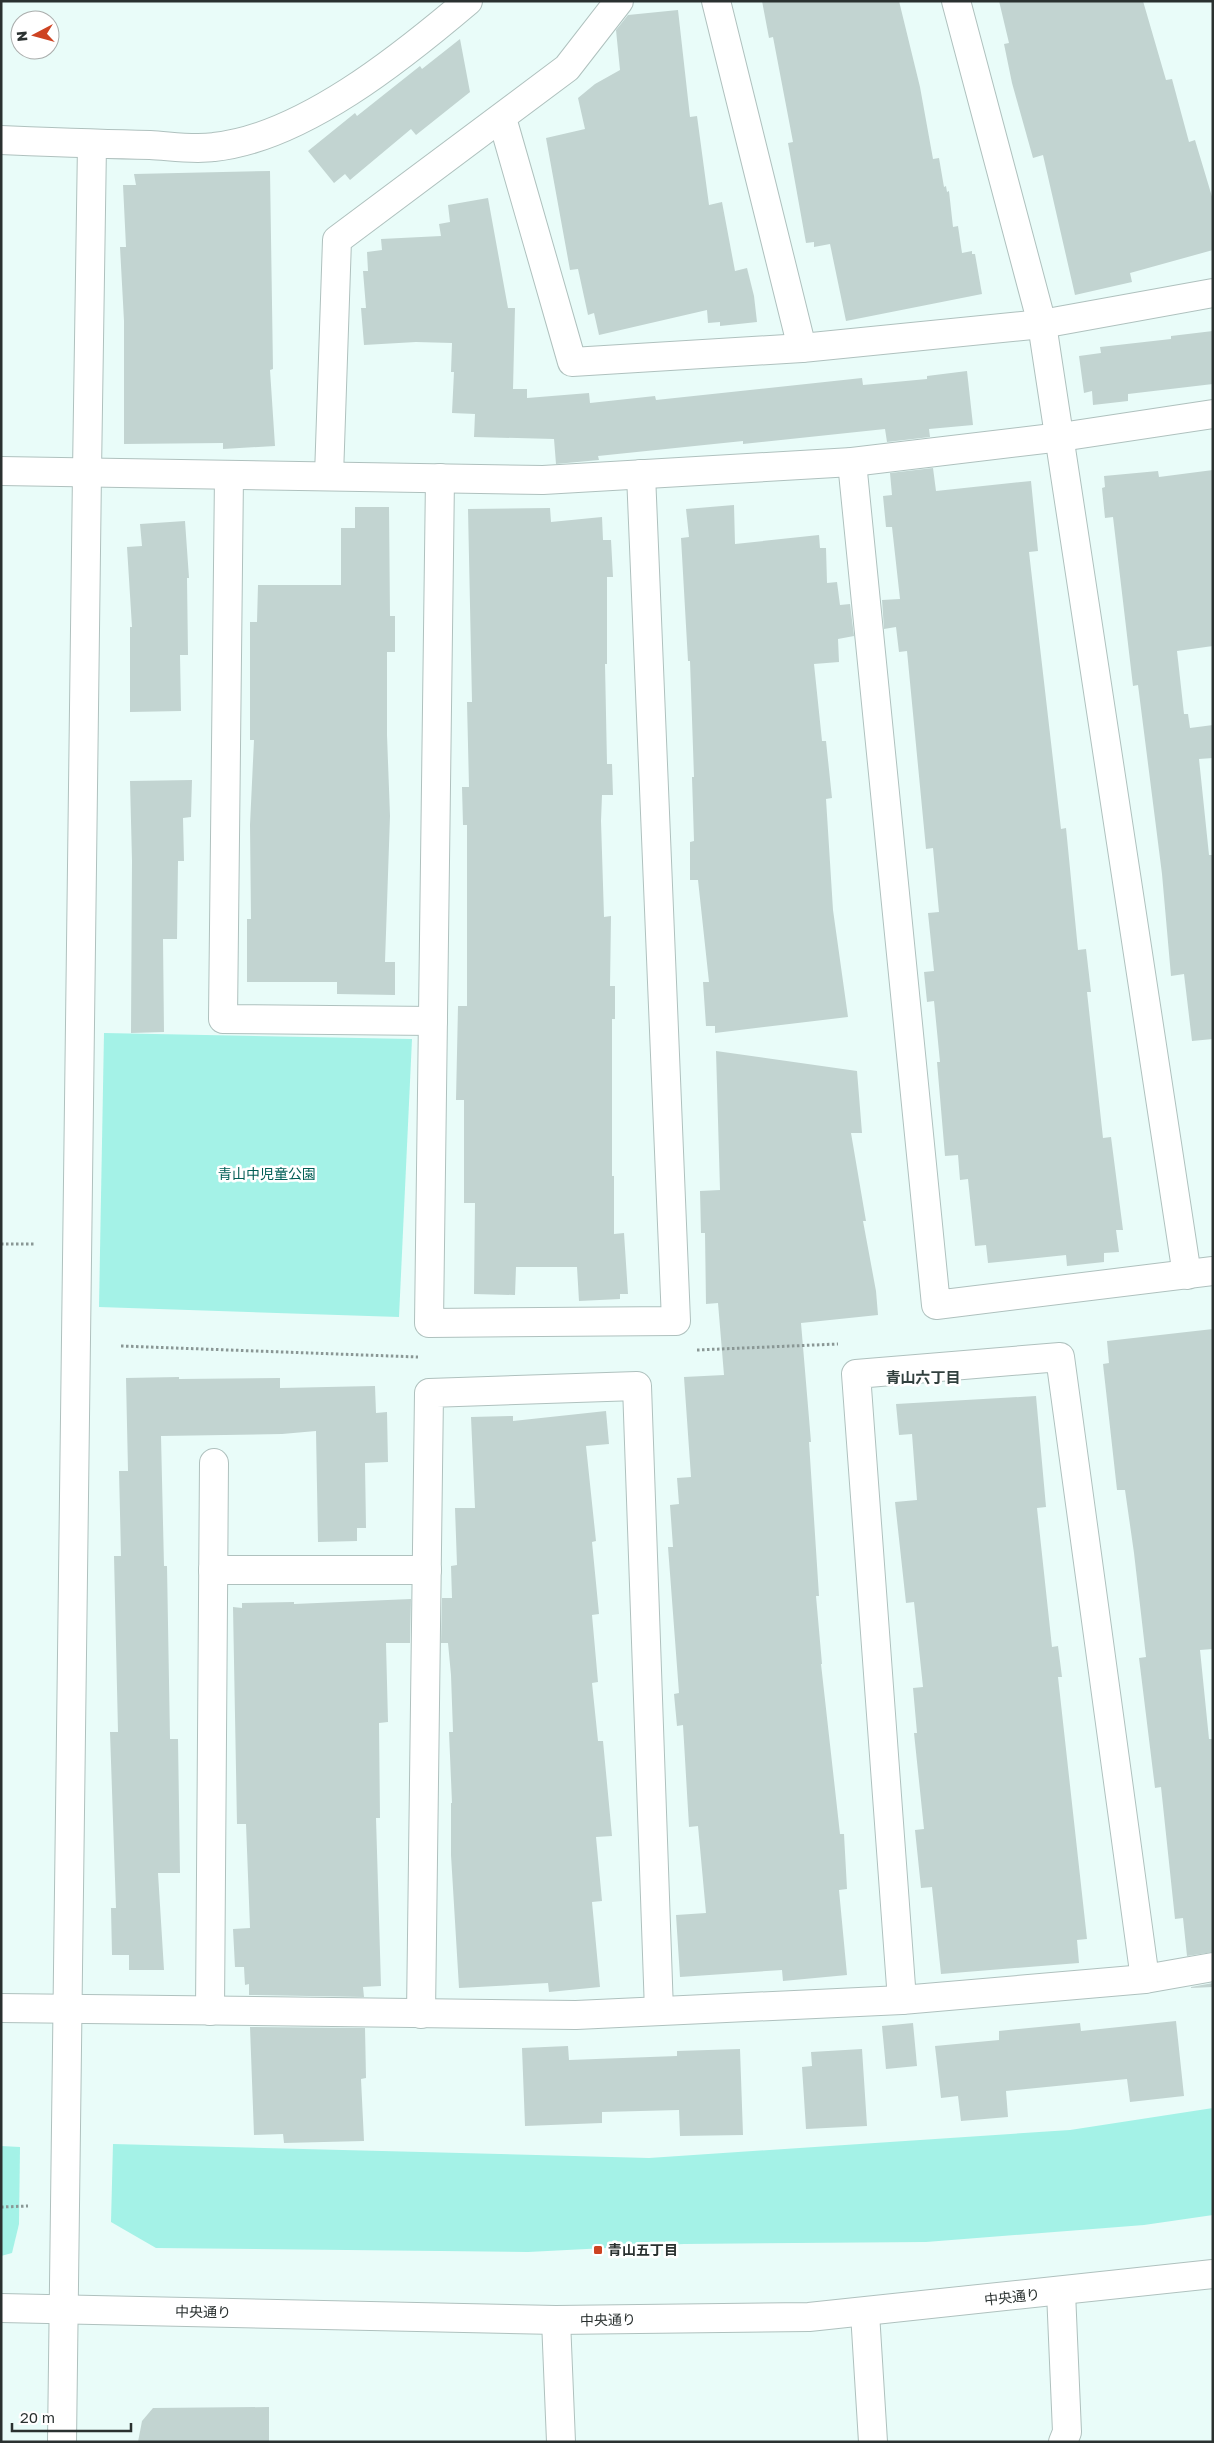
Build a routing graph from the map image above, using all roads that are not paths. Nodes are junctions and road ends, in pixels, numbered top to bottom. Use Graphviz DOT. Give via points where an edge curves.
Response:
graph roads {
  1 [pos="468,1"];
  2 [pos="619,1"];
  3 [pos="716,1"];
  4 [pos="956,1"];
  5 [pos="502,118"];
  6 [pos="1,140"];
  7 [pos="92,144"];
  8 [pos="1213,293"];
  9 [pos="1042,324"];
  10 [pos="802,348"];
  11 [pos="1213,414"];
  12 [pos="1061,437"];
  13 [pos="852,462"];
  14 [pos="1,471"];
  15 [pos="87,472"];
  16 [pos="641,474"];
  17 [pos="229,475"];
  18 [pos="329,476"];
  19 [pos="440,478"];
  20 [pos="433,1021"];
  21 [pos="1200,1273"];
  22 [pos="214,1463"];
  23 [pos="213,1570"];
  24 [pos="427,1570"];
  25 [pos="1213,1967"];
  26 [pos="1145,1979"];
  27 [pos="902,2000"];
  28 [pos="1,2008"];
  29 [pos="68,2009"];
  30 [pos="659,2010"];
  31 [pos="210,2011"];
  32 [pos="422,2014"];
  33 [pos="1213,2274"];
  34 [pos="1061,2292"];
  35 [pos="1,2308"];
  36 [pos="64,2309"];
  37 [pos="865,2313"];
  38 [pos="556,2320"];
  39 [pos="62,2442"];
  40 [pos="561,2442"];
  41 [pos="873,2442"];
  42 [pos="1063,2442"];
  1 -- 7 [label="street" via="429,34 366,79 322,108 266,135 214,147"];
  2 -- 5 [label="street" via="567,68"];
  3 -- 10 [label="street"];
  4 -- 9 [label="street"];
  5 -- 10 [label="street" via="572,362"];
  5 -- 18 [label="street" via="337,240"];
  6 -- 7 [label="street"];
  7 -- 15 [label="street"];
  8 -- 9 [label="street"];
  9 -- 10 [label="street"];
  9 -- 12 [label="street"];
  11 -- 12 [label="street"];
  12 -- 13 [label="street"];
  12 -- 21 [label="street"];
  13 -- 16 [label="street"];
  13 -- 21 [label="street" via="936,1304"];
  14 -- 15 [label="street"];
  15 -- 17 [label="street"];
  15 -- 29 [label="street"];
  16 -- 19 [label="street" via="543,480"];
  16 -- 20 [label="street" via="676,1321 429,1323"];
  17 -- 18 [label="street"];
  17 -- 20 [label="street" via="222,1018"];
  18 -- 19 [label="street"];
  19 -- 20 [label="street"];
  22 -- 23 [label="street"];
  23 -- 24 [label="street"];
  23 -- 31 [label="street"];
  24 -- 30 [label="street" via="429,1393 637,1386"];
  24 -- 32 [label="street"];
  25 -- 26 [label="street"];
  26 -- 27 [label="street"];
  26 -- 27 [label="street" via="1060,1356 856,1374"];
  27 -- 30 [label="street"];
  28 -- 29 [label="street"];
  29 -- 31 [label="street"];
  29 -- 36 [label="street"];
  30 -- 32 [label="street" via="576,2015"];
  31 -- 32 [label="street"];
  33 -- 34 [label="street, 中央通り"];
  34 -- 37 [label="street, 中央通り"];
  34 -- 42 [label="street" via="1067,2432"];
  35 -- 36 [label="street, 中央通り"];
  36 -- 38 [label="street, 中央通り"];
  36 -- 39 [label="street"];
  37 -- 38 [label="street, 中央通り" via="809,2317"];
  37 -- 41 [label="street"];
  38 -- 40 [label="street"];
}
